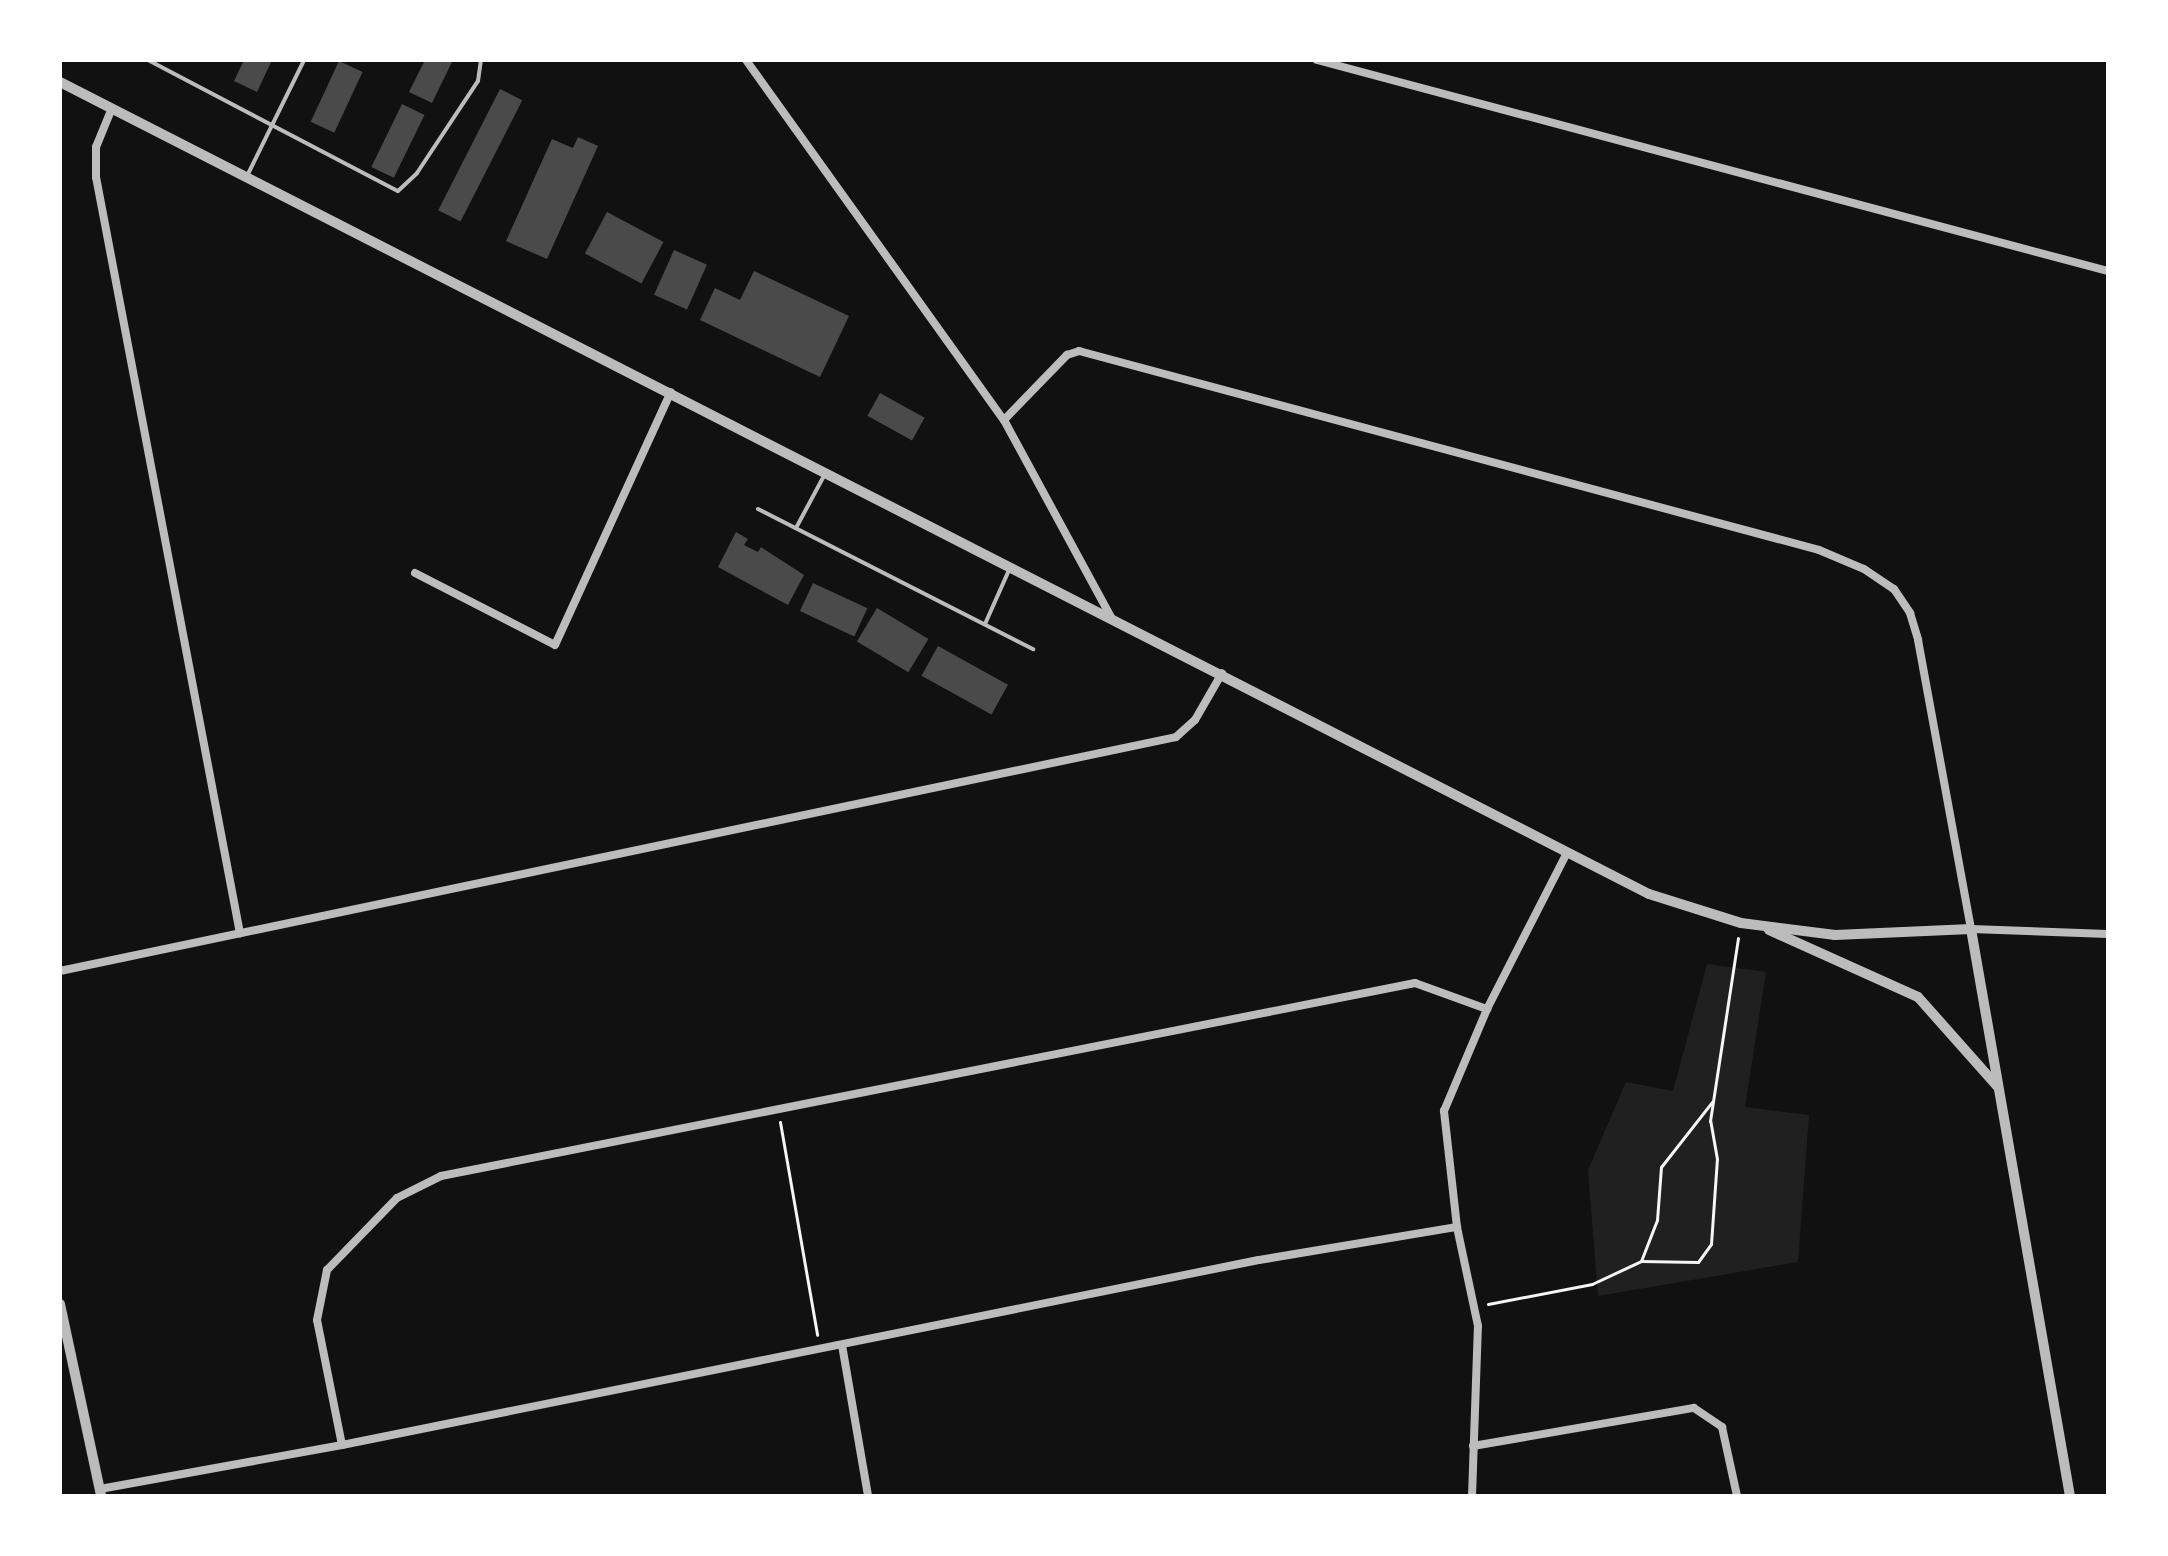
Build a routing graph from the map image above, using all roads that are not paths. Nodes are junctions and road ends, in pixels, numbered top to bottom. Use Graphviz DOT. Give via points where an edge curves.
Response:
graph roads {
  1 [pos="148,60"];
  2 [pos="304,60"];
  3 [pos="481,60"];
  4 [pos="746,60"];
  5 [pos="1317,60"];
  6 [pos="60,82"];
  7 [pos="112,108"];
  8 [pos="271,124"];
  9 [pos="247,177"];
  10 [pos="2108,271"];
  11 [pos="671,392"];
  12 [pos="1004,420"];
  13 [pos="827,469"];
  14 [pos="758,509"];
  15 [pos="796,528"];
  16 [pos="1010,568"];
  17 [pos="415,573"];
  18 [pos="1112,620"];
  19 [pos="985,625"];
  20 [pos="1033,649"];
  21 [pos="1222,673"];
  22 [pos="1567,853"];
  23 [pos="1756,925"];
  24 [pos="1971,929"];
  25 [pos="240,933"];
  26 [pos="2108,934"];
  27 [pos="60,971"];
  28 [pos="1487,1009"];
  29 [pos="1998,1088"];
  30 [pos="1457,1227"];
  31 [pos="60,1304"];
  32 [pos="842,1345"];
  33 [pos="342,1445"];
  34 [pos="1473,1446"];
  35 [pos="101,1492"];
  36 [pos="868,1496"];
  37 [pos="1472,1496"];
  38 [pos="1737,1496"];
  39 [pos="2070,1496"];
  1 -- 8 [label="lane"];
  2 -- 8 [label="lane"];
  3 -- 8 [label="lane" via="478,81 417,173 398,191"];
  4 -- 12 [label="street"];
  5 -- 10 [label="street"];
  6 -- 7 [label="street"];
  7 -- 9 [label="street"];
  7 -- 25 [label="street" via="96,147 96,177"];
  8 -- 9 [label="lane"];
  9 -- 11 [label="street"];
  11 -- 13 [label="street"];
  11 -- 17 [label="street" via="555,645"];
  12 -- 18 [label="street"];
  12 -- 24 [label="street" via="1067,355 1079,351 1819,550 1864,569 1894,589 1910,613"];
  13 -- 15 [label="lane"];
  13 -- 16 [label="street"];
  14 -- 15 [label="lane"];
  15 -- 19 [label="lane"];
  16 -- 18 [label="street"];
  16 -- 19 [label="lane"];
  18 -- 21 [label="street"];
  19 -- 20 [label="lane"];
  21 -- 22 [label="street"];
  21 -- 25 [label="street" via="1195,720 1176,737"];
  22 -- 23 [label="street" via="1649,894"];
  22 -- 28 [label="street"];
  23 -- 24 [label="street" via="1835,935"];
  23 -- 29 [label="street" via="1918,997"];
  24 -- 26 [label="street"];
  24 -- 29 [label="street"];
  25 -- 27 [label="street"];
  28 -- 30 [label="street" via="1444,1111"];
  28 -- 33 [label="street" via="1415,983 441,1176 397,1198 327,1270 317,1320"];
  29 -- 39 [label="street"];
  30 -- 32 [label="street" via="1259,1260"];
  30 -- 34 [label="street" via="1475,1307"];
  31 -- 35 [label="street"];
  32 -- 33 [label="street"];
  32 -- 36 [label="street"];
  33 -- 35 [label="street"];
  34 -- 37 [label="street"];
  34 -- 38 [label="street" via="1694,1408 1722,1427"];
}
